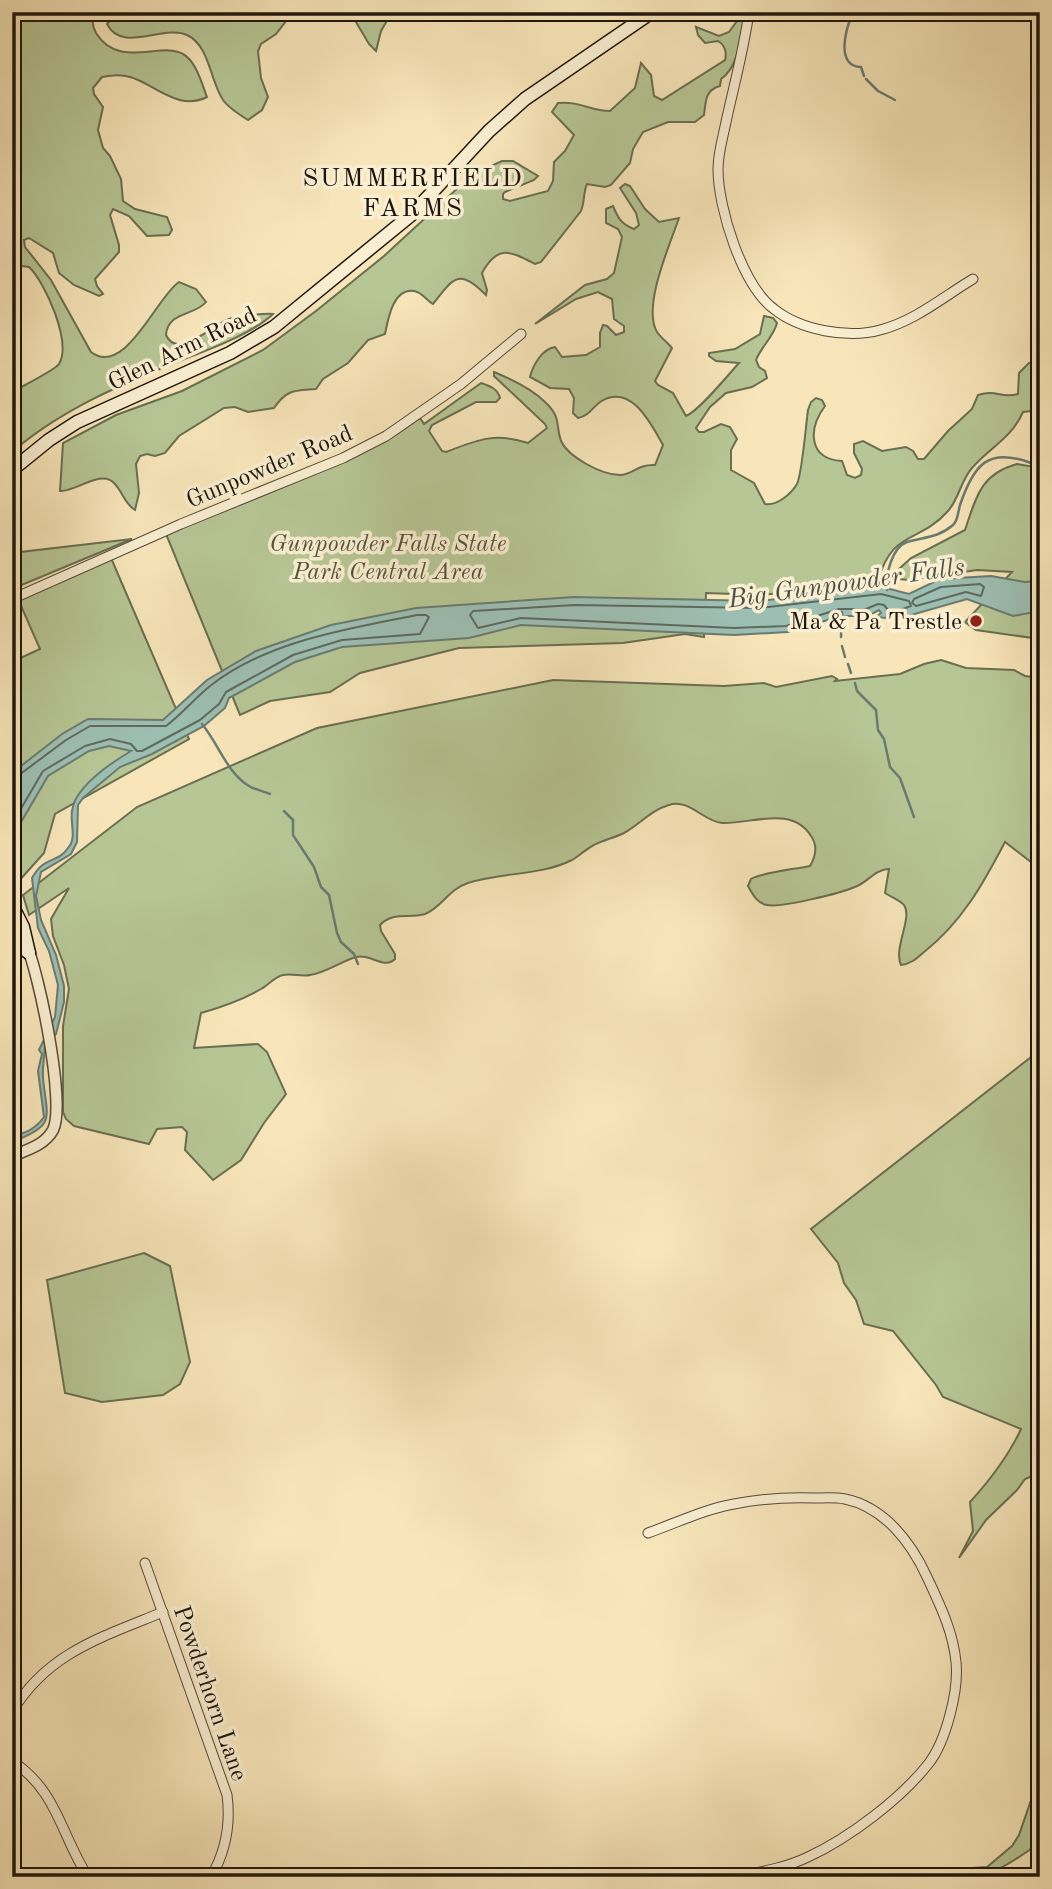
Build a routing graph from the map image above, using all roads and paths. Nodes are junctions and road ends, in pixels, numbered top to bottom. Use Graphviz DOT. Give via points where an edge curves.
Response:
graph roads {
  1 [pos="652,12"];
  2 [pos="749,12"];
  3 [pos="973,279"];
  4 [pos="520,334"];
  5 [pos="12,470"];
  6 [pos="12,599"];
  7 [pos="12,905"];
  8 [pos="12,928"];
  9 [pos="12,940"];
  10 [pos="29,953"];
  11 [pos="12,1156"];
  12 [pos="648,1533"];
  13 [pos="145,1563"];
  14 [pos="163,1612"];
  15 [pos="12,1712"];
  16 [pos="12,1761"];
  17 [pos="88,1877"];
  18 [pos="211,1877"];
  19 [pos="736,1877"];
  1 -- 5 [label="main road, Glen Arm Road" via="524,99 411,215 274,327 230,353 77,422"];
  2 -- 3 [label="street" via="722,142 718,186 737,254 767,303 785,316 824,331 877,331 914,317"];
  4 -- 6 [label="street, Gunpowder Road" via="451,392 386,436"];
  7 -- 10 [label="main road"];
  8 -- 10 [label="street"];
  9 -- 10 [label="main road"];
  10 -- 11 [label="street" via="49,1037 56,1119 44,1140"];
  12 -- 19 [label="street" via="733,1504 796,1497 844,1499 867,1506 894,1527 924,1570 953,1639 954,1697 930,1762 897,1796 808,1857"];
  13 -- 14 [label="street, Powderhorn Lane"];
  14 -- 15 [label="street" via="58,1661 36,1679"];
  14 -- 18 [label="street, Powderhorn Lane" via="227,1796 227,1836"];
  16 -- 17 [label="street" via="46,1792"];
}
